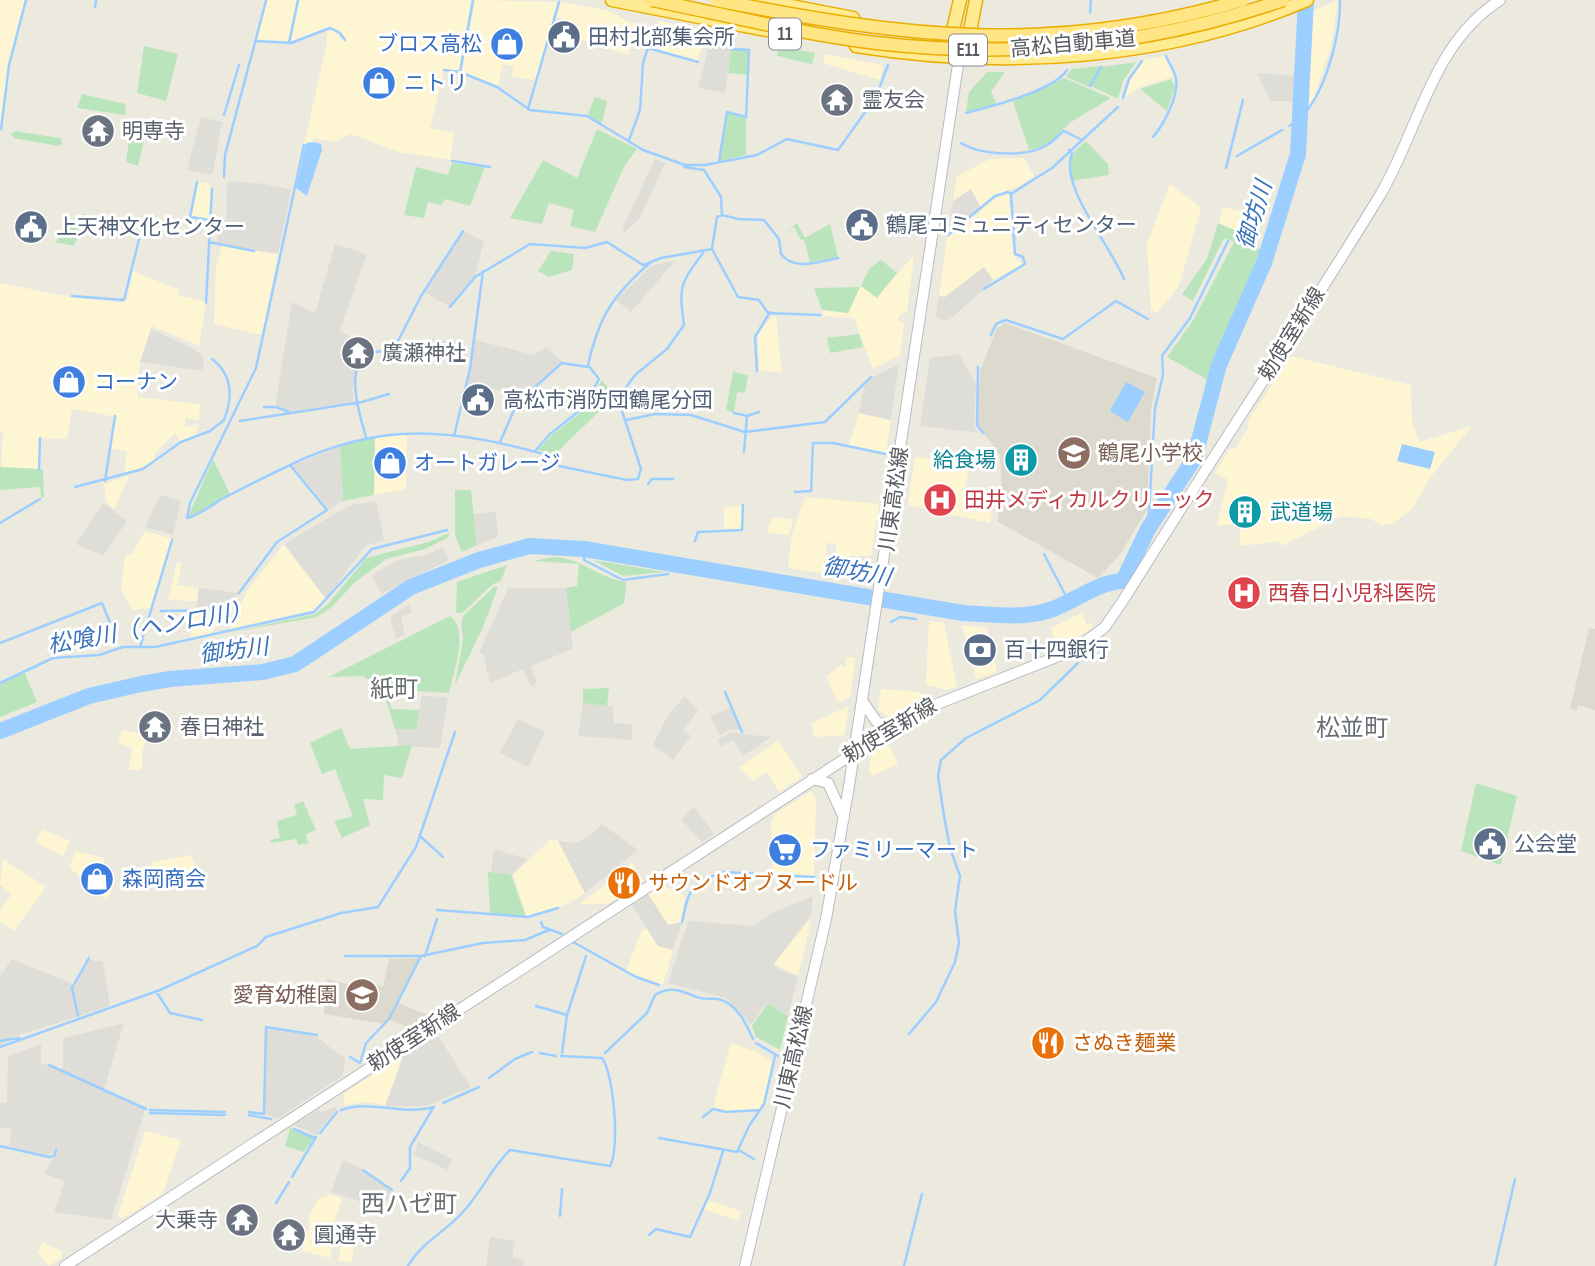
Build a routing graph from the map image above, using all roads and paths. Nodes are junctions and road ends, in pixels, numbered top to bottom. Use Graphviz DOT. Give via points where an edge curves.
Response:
graph roads {
  1 [pos="612,0"];
  2 [pos="652,0"];
  3 [pos="716,0"];
  4 [pos="760,0"];
  5 [pos="960,0"];
  6 [pos="976,0"];
  7 [pos="1224,0"];
  8 [pos="1243,0"];
  9 [pos="1283,0"];
  10 [pos="1500,0"];
  11 [pos="1301,2"];
  12 [pos="953,30"];
  13 [pos="970,31"];
  14 [pos="959,58"];
  15 [pos="863,701"];
  16 [pos="890,728"];
  17 [pos="855,751"];
  18 [pos="811,779"];
  19 [pos="844,818"];
  20 [pos="65,1266"];
  21 [pos="745,1266"];
  1 -- 14 [label="highway, 11" via="804,38"];
  2 -- 9 [label="highway, 高松自動車道 / E11, bridge" via="874,43 1000,51 1159,35"];
  3 -- 8 [label="highway, 高松自動車道 / E11, bridge" via="877,29 1001,37 1109,30"];
  4 -- 12 [label="highway, 11" via="884,23"];
  5 -- 12 [label="highway"];
  6 -- 13 [label="highway"];
  7 -- 13 [label="highway, 11" via="1108,25"];
  10 -- 16 [label="main road, 勅使室新線" via="1482,15 1436,74 1381,194 1105,626 1074,650 944,699"];
  11 -- 14 [label="highway, 11" via="1189,37 1134,48 1078,55"];
  12 -- 13 [label="highway, 11"];
  12 -- 14 [label="highway"];
  13 -- 14 [label="highway"];
  14 -- 15 [label="main road, 川東高松線"];
  15 -- 16 [label="main road" via="876,721"];
  15 -- 17 [label="main road, 川東高松線"];
  16 -- 17 [label="main road, 勅使室新線"];
  17 -- 18 [label="main road, 勅使室新線"];
  17 -- 19 [label="main road, 川東高松線"];
  18 -- 19 [label="main road" via="828,783"];
  18 -- 20 [label="main road, 勅使室新線"];
  19 -- 21 [label="main road, 川東高松線" via="826,919"];
}
